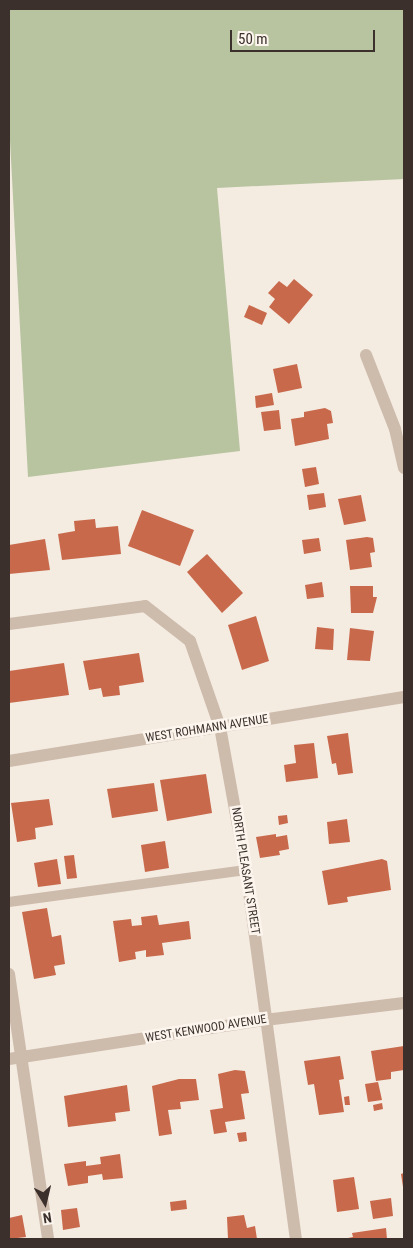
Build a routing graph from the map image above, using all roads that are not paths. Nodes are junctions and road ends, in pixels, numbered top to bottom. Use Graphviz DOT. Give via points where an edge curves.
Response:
graph roads {
  1 [pos="366,355"];
  2 [pos="404,468"];
  3 [pos="9,624"];
  4 [pos="404,697"];
  5 [pos="220,727"];
  6 [pos="9,761"];
  7 [pos="246,870"];
  8 [pos="9,902"];
  9 [pos="9,974"];
  10 [pos="404,1003"];
  11 [pos="266,1020"];
  12 [pos="14,1058"];
  13 [pos="48,1239"];
  14 [pos="296,1239"];
  1 -- 2 [label="street" via="395,428"];
  3 -- 5 [label="street, NORTH PLEASANT STREET" via="145,606 190,641"];
  4 -- 5 [label="street, WEST ROHMANN AVENUE"];
  5 -- 6 [label="street, WEST ROHMANN AVENUE"];
  5 -- 7 [label="street, NORTH PLEASANT STREET"];
  7 -- 8 [label="lane"];
  7 -- 11 [label="street, NORTH PLEASANT STREET"];
  9 -- 12 [label="street"];
  10 -- 11 [label="street, WEST KENWOOD AVENUE"];
  11 -- 12 [label="street, WEST KENWOOD AVENUE"];
  11 -- 14 [label="street, NORTH PLEASANT STREET"];
  12 -- 13 [label="street"];
}
